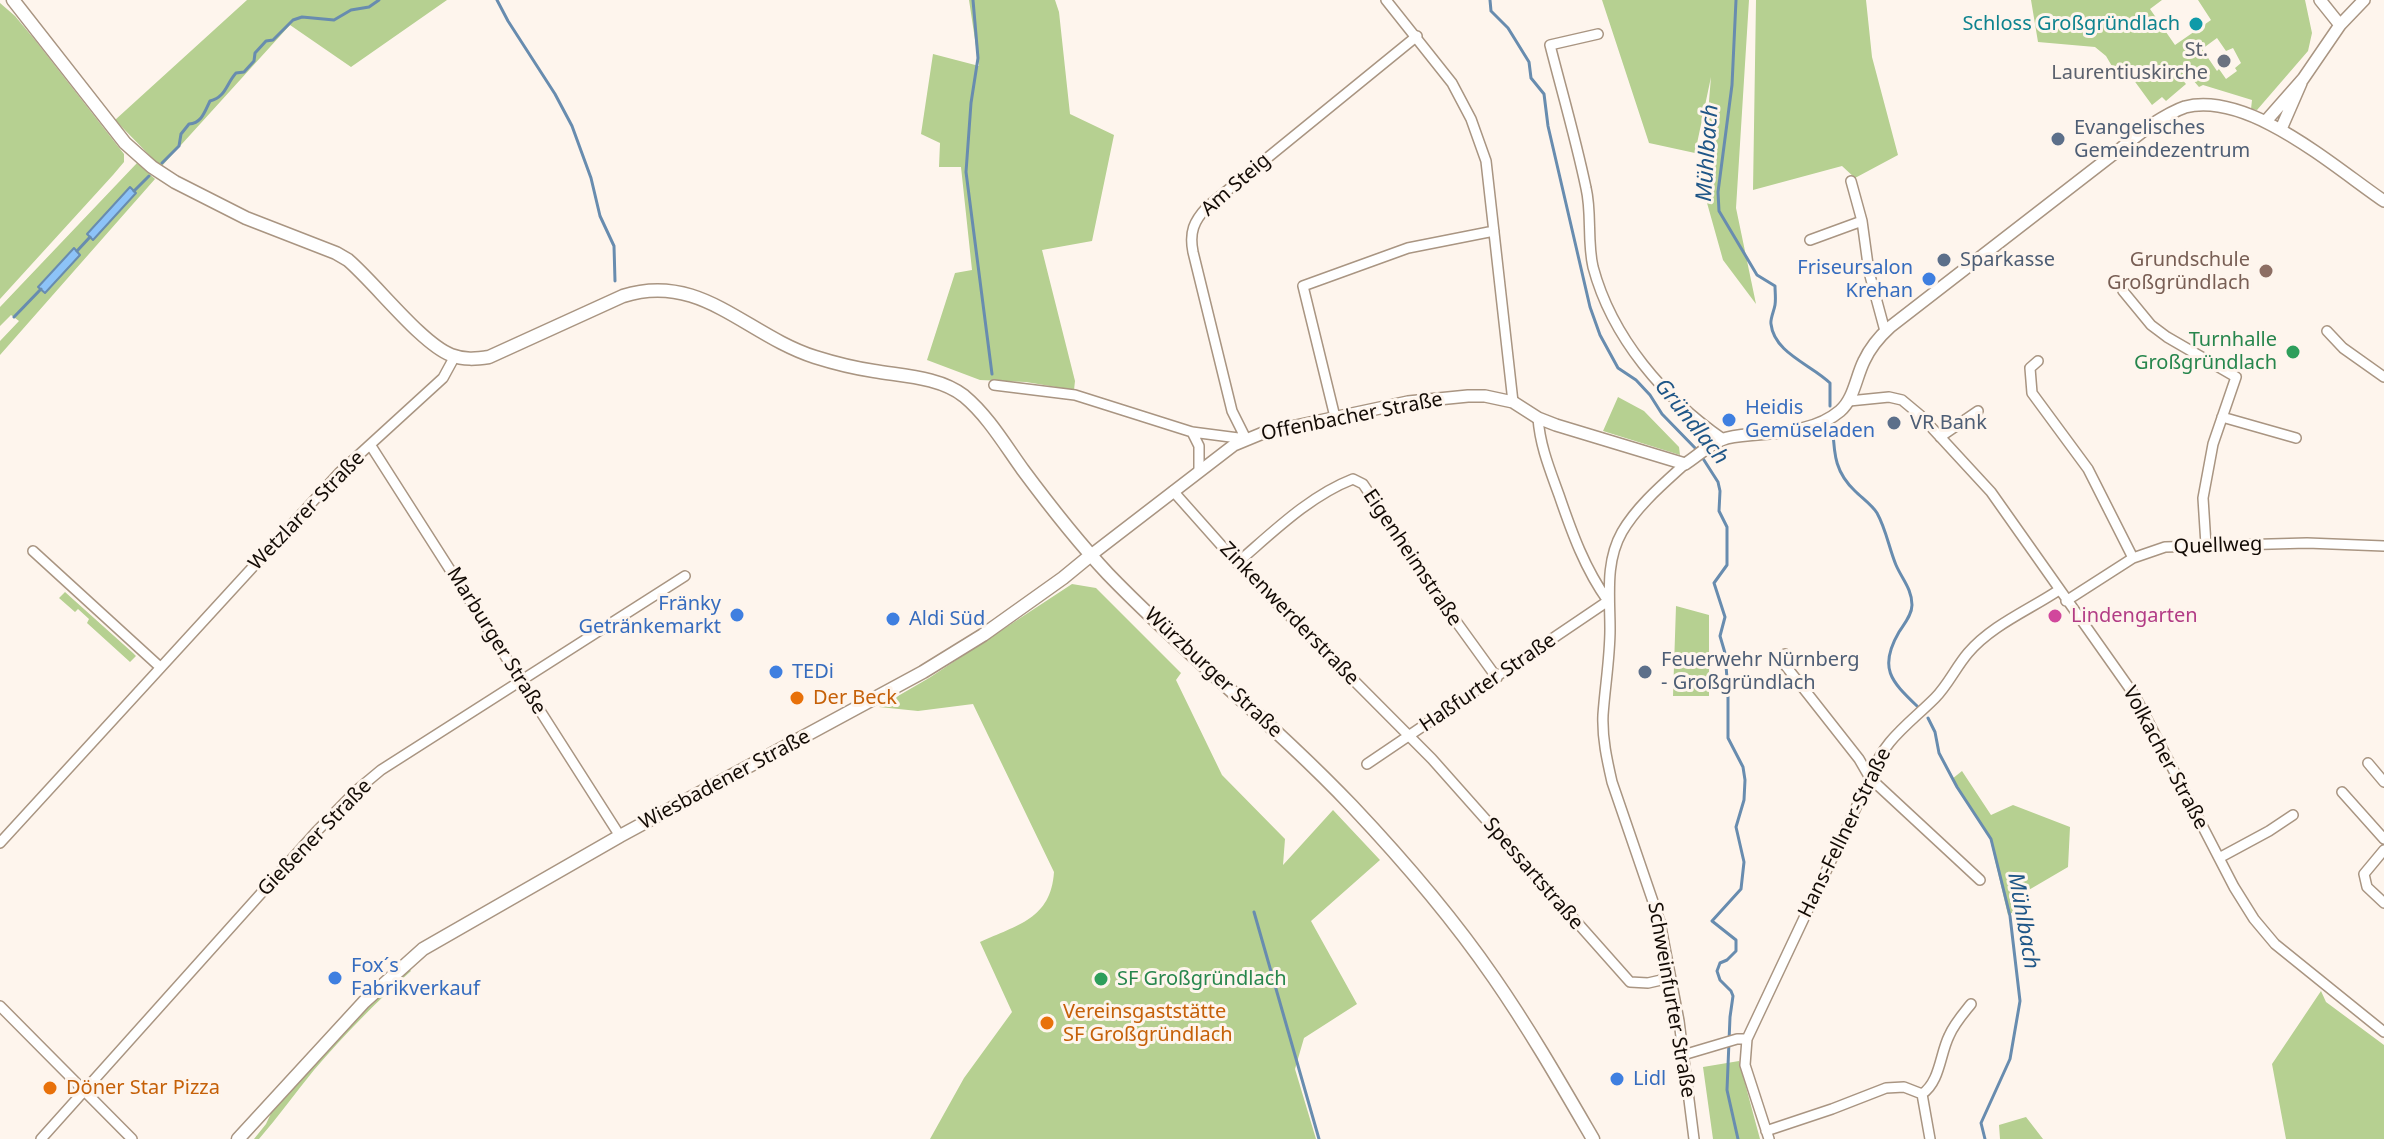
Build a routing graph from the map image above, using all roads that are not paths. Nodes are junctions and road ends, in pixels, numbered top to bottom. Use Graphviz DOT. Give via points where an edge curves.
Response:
graph roads {
  1 [pos="13,0"];
  2 [pos="1386,0"];
  3 [pos="2320,0"];
  4 [pos="2364,0"];
  5 [pos="2340,25"];
  6 [pos="1598,34"];
  7 [pos="1417,36"];
  8 [pos="2273,125"];
  9 [pos="1851,181"];
  10 [pos="2384,201"];
  11 [pos="1862,221"];
  12 [pos="1494,231"];
  13 [pos="1810,240"];
  14 [pos="2123,291"];
  15 [pos="1885,331"];
  16 [pos="2327,331"];
  17 [pos="455,356"];
  18 [pos="2038,361"];
  19 [pos="2384,377"];
  20 [pos="994,385"];
  21 [pos="1849,401"];
  22 [pos="1513,402"];
  23 [pos="1978,411"];
  24 [pos="1335,417"];
  25 [pos="2222,417"];
  26 [pos="1538,418"];
  27 [pos="1192,432"];
  28 [pos="1940,437"];
  29 [pos="2296,438"];
  30 [pos="1240,442"];
  31 [pos="1718,442"];
  32 [pos="371,446"];
  33 [pos="1688,462"];
  34 [pos="1199,472"];
  35 [pos="1173,491"];
  36 [pos="2206,545"];
  37 [pos="2384,546"];
  38 [pos="33,551"];
  39 [pos="1091,555"];
  40 [pos="2133,558"];
  41 [pos="1237,563"];
  42 [pos="685,576"];
  43 [pos="1609,580"];
  44 [pos="1595,583"];
  45 [pos="2059,590"];
  46 [pos="1608,601"];
  47 [pos="2066,601"];
  48 [pos="1785,654"];
  49 [pos="160,667"];
  50 [pos="1497,678"];
  51 [pos="521,680"];
  52 [pos="1409,735"];
  53 [pos="2368,763"];
  54 [pos="1367,764"];
  55 [pos="1870,778"];
  56 [pos="2384,782"];
  57 [pos="2342,792"];
  58 [pos="2293,815"];
  59 [pos="620,836"];
  60 [pos="2384,839"];
  61 [pos="0,843"];
  62 [pos="2384,850"];
  63 [pos="2219,858"];
  64 [pos="1980,880"];
  65 [pos="2384,903"];
  66 [pos="1670,978"];
  67 [pos="1971,1004"];
  68 [pos="0,1006"];
  69 [pos="2384,1032"];
  70 [pos="1742,1039"];
  71 [pos="1683,1055"];
  72 [pos="84,1090"];
  73 [pos="1922,1094"];
  74 [pos="1767,1135"];
  75 [pos="41,1139"];
  76 [pos="132,1139"];
  77 [pos="238,1139"];
  78 [pos="1593,1139"];
  79 [pos="1694,1139"];
  80 [pos="1930,1139"];
  1 -- 17 [label="main road" via="125,143 152,167 246,218 348,260 423,334"];
  2 -- 7 [label="street"];
  3 -- 5 [label="street"];
  4 -- 5 [label="street"];
  5 -- 8 [label="street"];
  6 -- 31 [label="street" via="1550,45 1587,191 1592,265 1623,335 1657,382"];
  7 -- 12 [label="street" via="1471,119 1486,161"];
  7 -- 30 [label="street, Am Steig" via="1207,207 1194,224 1193,252"];
  8 -- 10 [label="street"];
  8 -- 15 [label="street" via="2207,106 2185,107 2163,117"];
  9 -- 11 [label="street"];
  11 -- 13 [label="street"];
  11 -- 15 [label="street"];
  12 -- 22 [label="street"];
  12 -- 24 [label="street" via="1393,252 1303,286"];
  14 -- 25 [label="street" via="2151,325 2236,377"];
  15 -- 21 [label="street" via="1865,359"];
  16 -- 19 [label="street"];
  17 -- 32 [label="street, Wetzlarer Straße" via="443,378"];
  17 -- 39 [label="main road, Würzburger Straße" via="489,357 640,291 672,289 703,298 811,356 937,383 963,395"];
  18 -- 40 [label="street" via="2030,368 2032,393 2088,469"];
  20 -- 27 [label="street, Offenbacher Straße" via="1075,395"];
  21 -- 28 [label="street, Volkacher Straße" via="1896,397"];
  21 -- 31 [label="street" via="1835,415 1796,430"];
  22 -- 24 [label="street, Offenbacher Straße" via="1485,396 1438,398"];
  22 -- 26 [label="street, Offenbacher Straße"];
  23 -- 28 [label="street"];
  24 -- 30 [label="street, Offenbacher Straße"];
  25 -- 29 [label="street"];
  25 -- 36 [label="street" via="2203,498"];
  26 -- 33 [label="street, Offenbacher Straße" via="1673,462"];
  26 -- 44 [label="street" via="1540,442"];
  27 -- 30 [label="street, Offenbacher Straße"];
  27 -- 34 [label="street" via="1199,446"];
  28 -- 45 [label="street, Volkacher Straße" via="2007,513"];
  30 -- 34 [label="street, Wiesbadener Straße"];
  31 -- 33 [label="street"];
  32 -- 49 [label="street, Wetzlarer Straße" via="339,473"];
  32 -- 51 [label="street, Marburger Straße"];
  33 -- 43 [label="street, Schweinfurter Straße" via="1622,531"];
  34 -- 35 [label="street, Wiesbadener Straße"];
  35 -- 39 [label="street, Wiesbadener Straße"];
  35 -- 41 [label="street, Zinkenwerderstraße"];
  36 -- 37 [label="street, Quellweg"];
  36 -- 40 [label="street, Quellweg" via="2165,547"];
  38 -- 49 [label="street"];
  39 -- 59 [label="main road, Wiesbadener Straße" via="923,672"];
  39 -- 78 [label="main road, Würzburger Straße" via="1340,793 1429,892 1529,1030"];
  40 -- 47 [label="street, Quellweg"];
  41 -- 50 [label="street, Eigenheimstraße" via="1296,513 1353,479 1363,484"];
  41 -- 52 [label="street, Zinkenwerderstraße"];
  42 -- 51 [label="street, Gießener Straße"];
  43 -- 44 [label="street"];
  43 -- 46 [label="street, Schweinfurter Straße"];
  44 -- 46 [label="street"];
  45 -- 47 [label="street, Volkacher Straße"];
  45 -- 55 [label="street, Hans-Fellner-Straße" via="2017,614 1969,652 1938,695 1891,738"];
  46 -- 50 [label="street, Haßfurter Straße"];
  46 -- 66 [label="street, Schweinfurter Straße" via="1606,758 1657,906"];
  47 -- 63 [label="street, Volkacher Straße" via="2135,696"];
  48 -- 55 [label="street" via="1785,665"];
  49 -- 61 [label="street, Wetzlarer Straße"];
  50 -- 52 [label="street, Haßfurter Straße"];
  51 -- 59 [label="street, Marburger Straße"];
  51 -- 72 [label="street, Gießener Straße" via="357,790"];
  52 -- 54 [label="street, Haßfurter Straße"];
  52 -- 66 [label="street, Spessartstraße" via="1630,982"];
  53 -- 56 [label="street"];
  55 -- 64 [label="street"];
  55 -- 70 [label="street, Hans-Fellner-Straße"];
  57 -- 60 [label="street"];
  58 -- 63 [label="street"];
  59 -- 77 [label="main road, Wiesbadener Straße" via="412,957"];
  62 -- 65 [label="street" via="2364,874 2367,887"];
  63 -- 69 [label="street, Volkacher Straße" via="2275,944"];
  66 -- 71 [label="street, Schweinfurter Straße"];
  67 -- 73 [label="street" via="1955,1023 1934,1079"];
  68 -- 72 [label="street"];
  70 -- 71 [label="street"];
  70 -- 74 [label="street, Hans-Fellner-Straße"];
  71 -- 79 [label="street, Schweinfurter Straße"];
  72 -- 75 [label="street, Gießener Straße"];
  72 -- 76 [label="street"];
  73 -- 74 [label="street" via="1886,1088"];
  73 -- 80 [label="street"];
}
